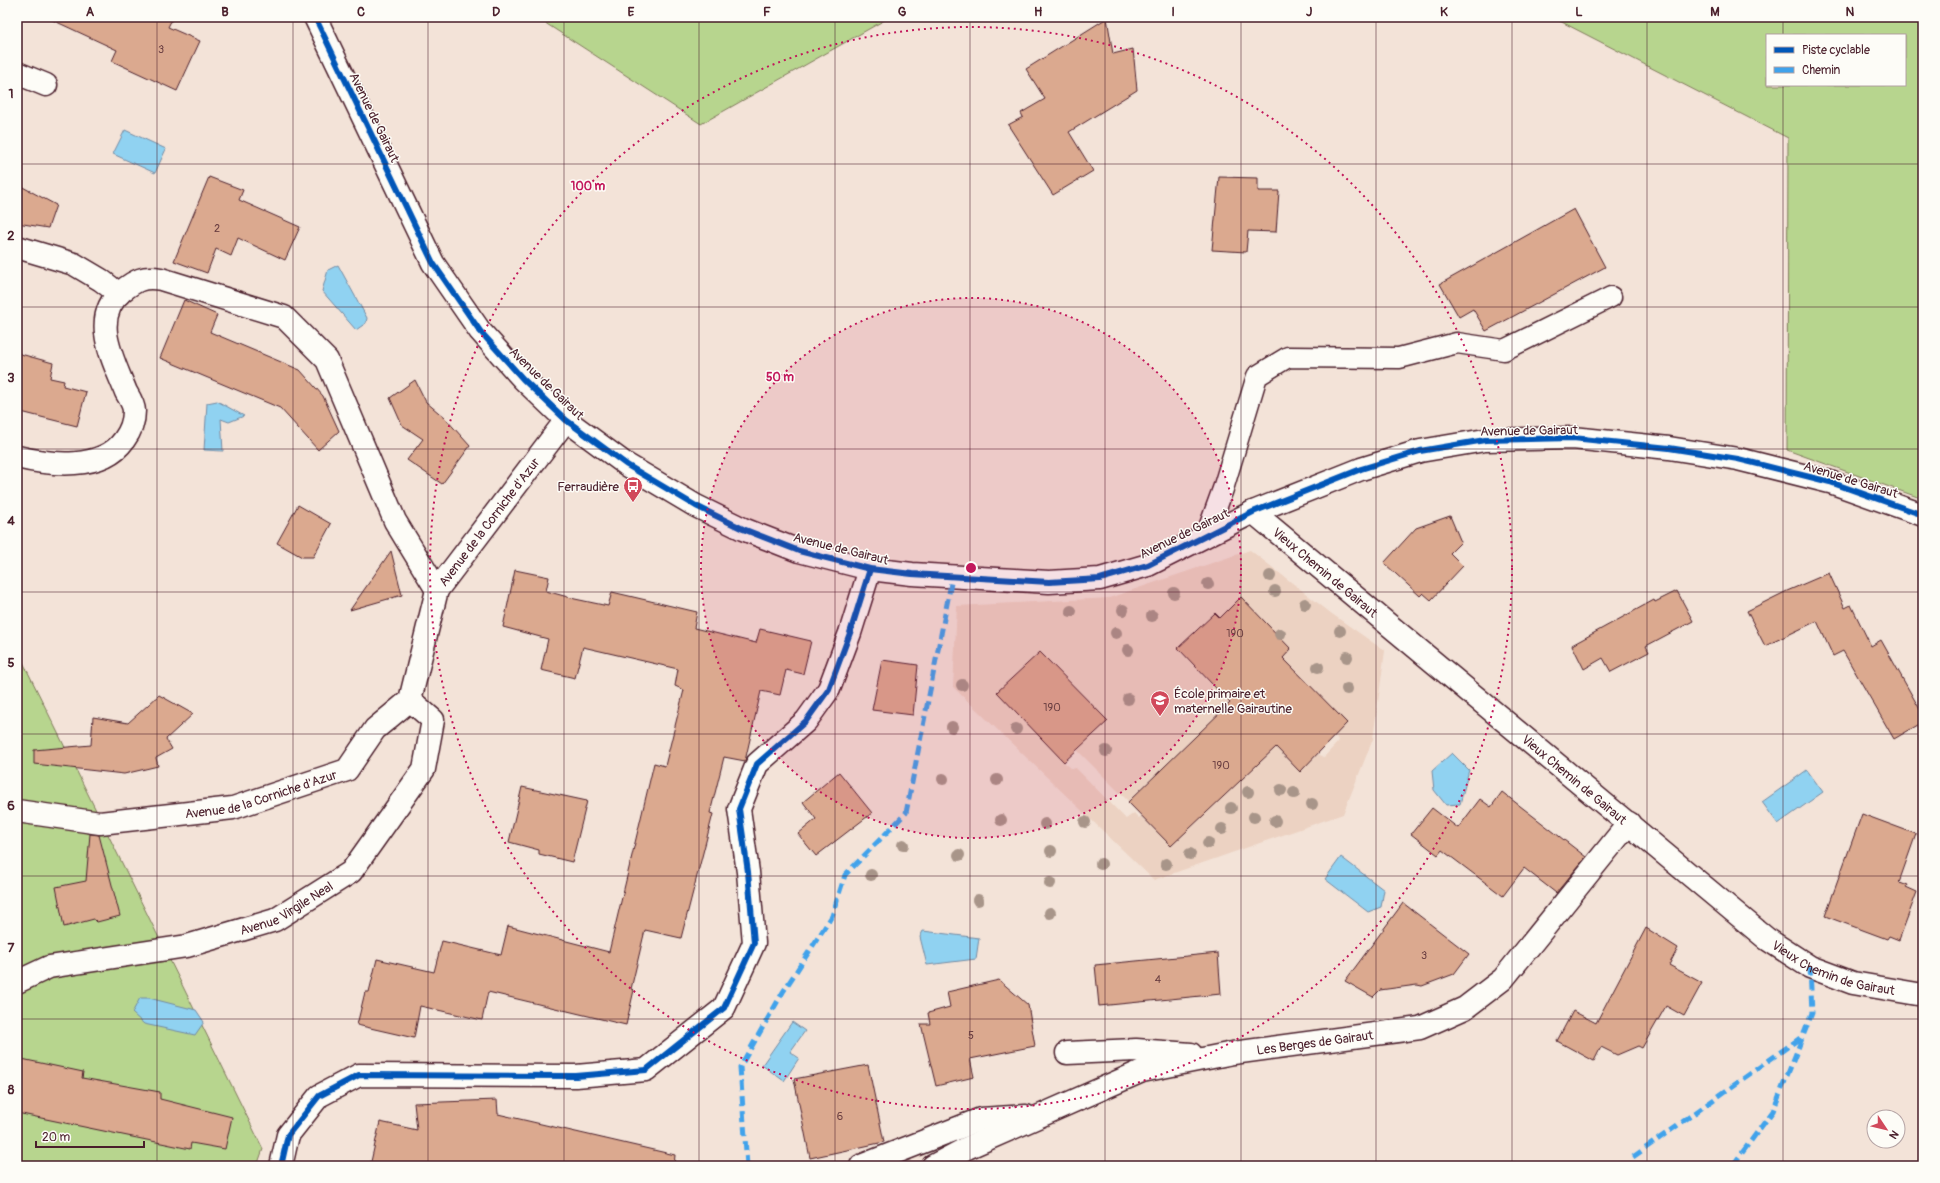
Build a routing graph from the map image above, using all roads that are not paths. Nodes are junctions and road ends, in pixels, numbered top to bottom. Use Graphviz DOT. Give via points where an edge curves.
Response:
graph roads {
  1 [pos="315,17"];
  2 [pos="17,74"];
  3 [pos="46,85"];
  4 [pos="17,247"];
  5 [pos="119,294"];
  6 [pos="1611,297"];
  7 [pos="566,420"];
  8 [pos="17,457"];
  9 [pos="1253,512"];
  10 [pos="1923,515"];
  11 [pos="1206,536"];
  12 [pos="870,569"];
  13 [pos="437,590"];
  14 [pos="410,700"];
  15 [pos="17,811"];
  16 [pos="1629,823"];
  17 [pos="17,982"];
  18 [pos="1923,995"];
  19 [pos="1067,1053"];
  20 [pos="1222,1055"];
  21 [pos="1041,1115"];
  22 [pos="281,1166"];
  23 [pos="860,1166"];
  24 [pos="933,1166"];
  1 -- 7 [label="street, Avenue de Gairaut" via="433,263 480,331 523,379"];
  2 -- 3 [label="street"];
  4 -- 5 [label="street" via="74,264"];
  5 -- 8 [label="street" via="104,324 108,347 134,411 130,431 118,449 97,460 76,463 46,462"];
  5 -- 13 [label="street" via="132,283 147,277 161,279 284,317 327,360 394,521"];
  6 -- 11 [label="lane" via="1504,350 1457,343 1399,358 1288,357 1256,376 1223,489"];
  7 -- 12 [label="street, Avenue de Gairaut" via="628,465 696,506 743,529 799,551"];
  7 -- 13 [label="street, Avenue de la Corniche d'Azur"];
  9 -- 10 [label="street, Avenue de Gairaut" via="1361,469 1420,450 1485,440 1573,438 1669,448 1738,459 1830,482"];
  9 -- 11 [label="street, Avenue de Gairaut"];
  9 -- 16 [label="street, Vieux Chemin de Gairaut"];
  11 -- 12 [label="street, Avenue de Gairaut" via="1148,565 1100,579 1034,582 952,578"];
  12 -- 22 [label="street" via="829,688 806,721 757,764 739,809 754,943 724,1008 646,1070 576,1076 359,1075 319,1096 288,1135"];
  13 -- 14 [label="street, Avenue de la Corniche d'Azur"];
  14 -- 15 [label="street, Avenue de la Corniche d'Azur" via="375,728 348,770 233,808 100,823"];
  14 -- 17 [label="street, Avenue Virgile Neal" via="433,720 424,769 351,872 275,920 187,946 49,967"];
  16 -- 18 [label="street, Vieux Chemin de Gairaut" via="1767,939 1810,967 1853,983"];
  16 -- 20 [label="street, Les Berges de Gairaut" via="1503,979 1465,1008 1420,1028"];
  19 -- 20 [label="street" via="1136,1050"];
  20 -- 21 [label="street, Les Berges de Gairaut" via="1142,1071"];
  21 -- 23 [label="street" via="981,1119"];
  21 -- 24 [label="street, Les Berges de Gairaut"];
}
